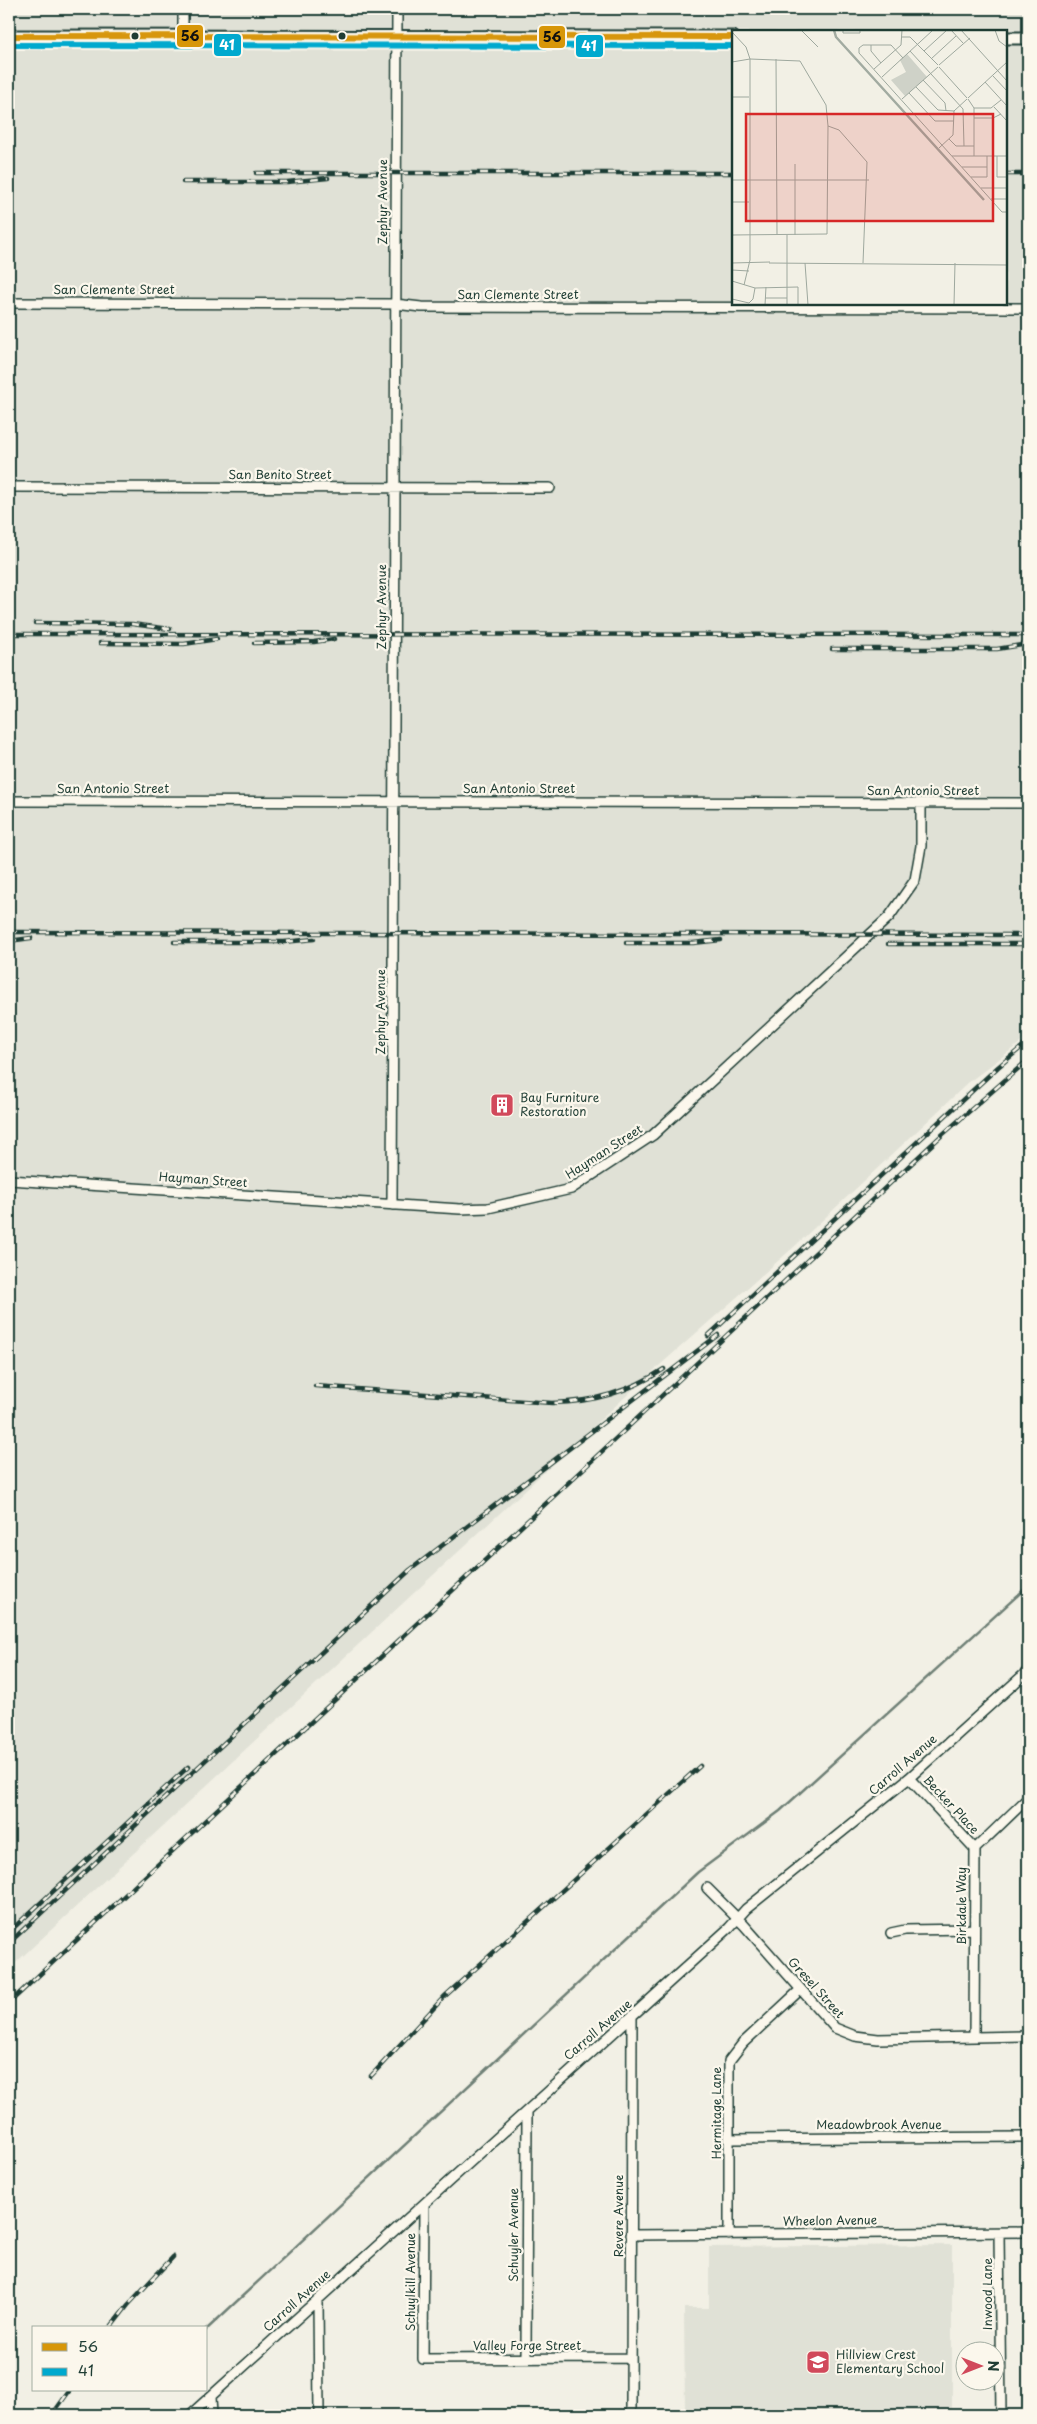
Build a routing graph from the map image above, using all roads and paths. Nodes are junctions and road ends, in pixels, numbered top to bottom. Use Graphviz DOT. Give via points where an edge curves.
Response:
graph roads {
  1 [pos="183,9"];
  2 [pos="397,9"];
  3 [pos="9,36"];
  4 [pos="183,36"];
  5 [pos="397,37"];
  6 [pos="732,37"];
  7 [pos="1007,38"];
  8 [pos="1028,38"];
  9 [pos="9,303"];
  10 [pos="395,304"];
  11 [pos="1028,308"];
  12 [pos="9,487"];
  13 [pos="394,488"];
  14 [pos="550,488"];
  15 [pos="9,801"];
  16 [pos="393,801"];
  17 [pos="1028,803"];
  18 [pos="921,804"];
  19 [pos="9,1180"];
  20 [pos="392,1205"];
  21 [pos="1028,1671"];
  22 [pos="909,1778"];
  23 [pos="1028,1798"];
  24 [pos="975,1849"];
  25 [pos="707,1888"];
  26 [pos="737,1919"];
  27 [pos="974,1929"];
  28 [pos="891,1933"];
  29 [pos="800,1990"];
  30 [pos="632,2016"];
  31 [pos="1028,2036"];
  32 [pos="974,2037"];
  33 [pos="527,2111"];
  34 [pos="1028,2137"];
  35 [pos="729,2139"];
  36 [pos="424,2205"];
  37 [pos="999,2232"];
  38 [pos="1028,2232"];
  39 [pos="631,2235"];
  40 [pos="729,2235"];
  41 [pos="318,2300"];
  42 [pos="526,2358"];
  43 [pos="631,2358"];
  44 [pos="423,2359"];
  45 [pos="211,2398"];
  46 [pos="190,2415"];
  47 [pos="212,2415"];
  48 [pos="319,2415"];
  49 [pos="631,2415"];
  50 [pos="1001,2415"];
  1 -- 4 [label="street"];
  2 -- 5 [label="street, Zephyr Avenue"];
  3 -- 4 [label="street"];
  4 -- 5 [label="street"];
  5 -- 6 [label="street"];
  5 -- 10 [label="street, Zephyr Avenue"];
  7 -- 8 [label="street"];
  9 -- 10 [label="street, San Clemente Street"];
  10 -- 11 [label="street, San Clemente Street" via="421,307"];
  10 -- 13 [label="street, Zephyr Avenue"];
  12 -- 13 [label="street, San Benito Street"];
  13 -- 14 [label="street, San Benito Street"];
  13 -- 16 [label="street, Zephyr Avenue"];
  15 -- 16 [label="street, San Antonio Street"];
  16 -- 18 [label="street, San Antonio Street"];
  16 -- 20 [label="street, Zephyr Avenue"];
  17 -- 18 [label="street, San Antonio Street"];
  18 -- 20 [label="street, Hayman Street" via="921,846 915,880 889,917 653,1135 571,1189 488,1208"];
  19 -- 20 [label="street, Hayman Street"];
  21 -- 22 [label="street, Carroll Avenue"];
  22 -- 24 [label="street, Becker Place"];
  22 -- 26 [label="street, Carroll Avenue"];
  23 -- 24 [label="street"];
  24 -- 27 [label="street, Birkdale Way"];
  25 -- 26 [label="street, Gresel Street"];
  26 -- 29 [label="street, Gresel Street"];
  26 -- 30 [label="street, Carroll Avenue"];
  27 -- 28 [label="street"];
  27 -- 32 [label="street, Birkdale Way"];
  29 -- 32 [label="street, Gresel Street" via="835,2028 855,2036 878,2039"];
  29 -- 35 [label="street, Hermitage Lane" via="743,2043 729,2061"];
  30 -- 33 [label="street, Carroll Avenue"];
  30 -- 39 [label="street, Revere Avenue"];
  31 -- 32 [label="street, Gresel Street"];
  33 -- 36 [label="street, Carroll Avenue"];
  33 -- 42 [label="street, Schuyler Avenue"];
  34 -- 35 [label="street, Meadowbrook Avenue"];
  35 -- 40 [label="street, Hermitage Lane"];
  36 -- 41 [label="street, Carroll Avenue"];
  36 -- 44 [label="street, Schuylkill Avenue"];
  37 -- 38 [label="street, Wheelon Avenue"];
  37 -- 40 [label="street, Wheelon Avenue"];
  37 -- 50 [label="street, Inwood Lane"];
  39 -- 40 [label="street, Wheelon Avenue"];
  39 -- 43 [label="street, Revere Avenue"];
  41 -- 45 [label="street, Carroll Avenue"];
  41 -- 48 [label="street"];
  42 -- 43 [label="street, Valley Forge Street"];
  42 -- 44 [label="street, Valley Forge Street"];
  43 -- 49 [label="street, Revere Avenue"];
  45 -- 46 [label="street, Carroll Avenue"];
  45 -- 47 [label="street"];
}
